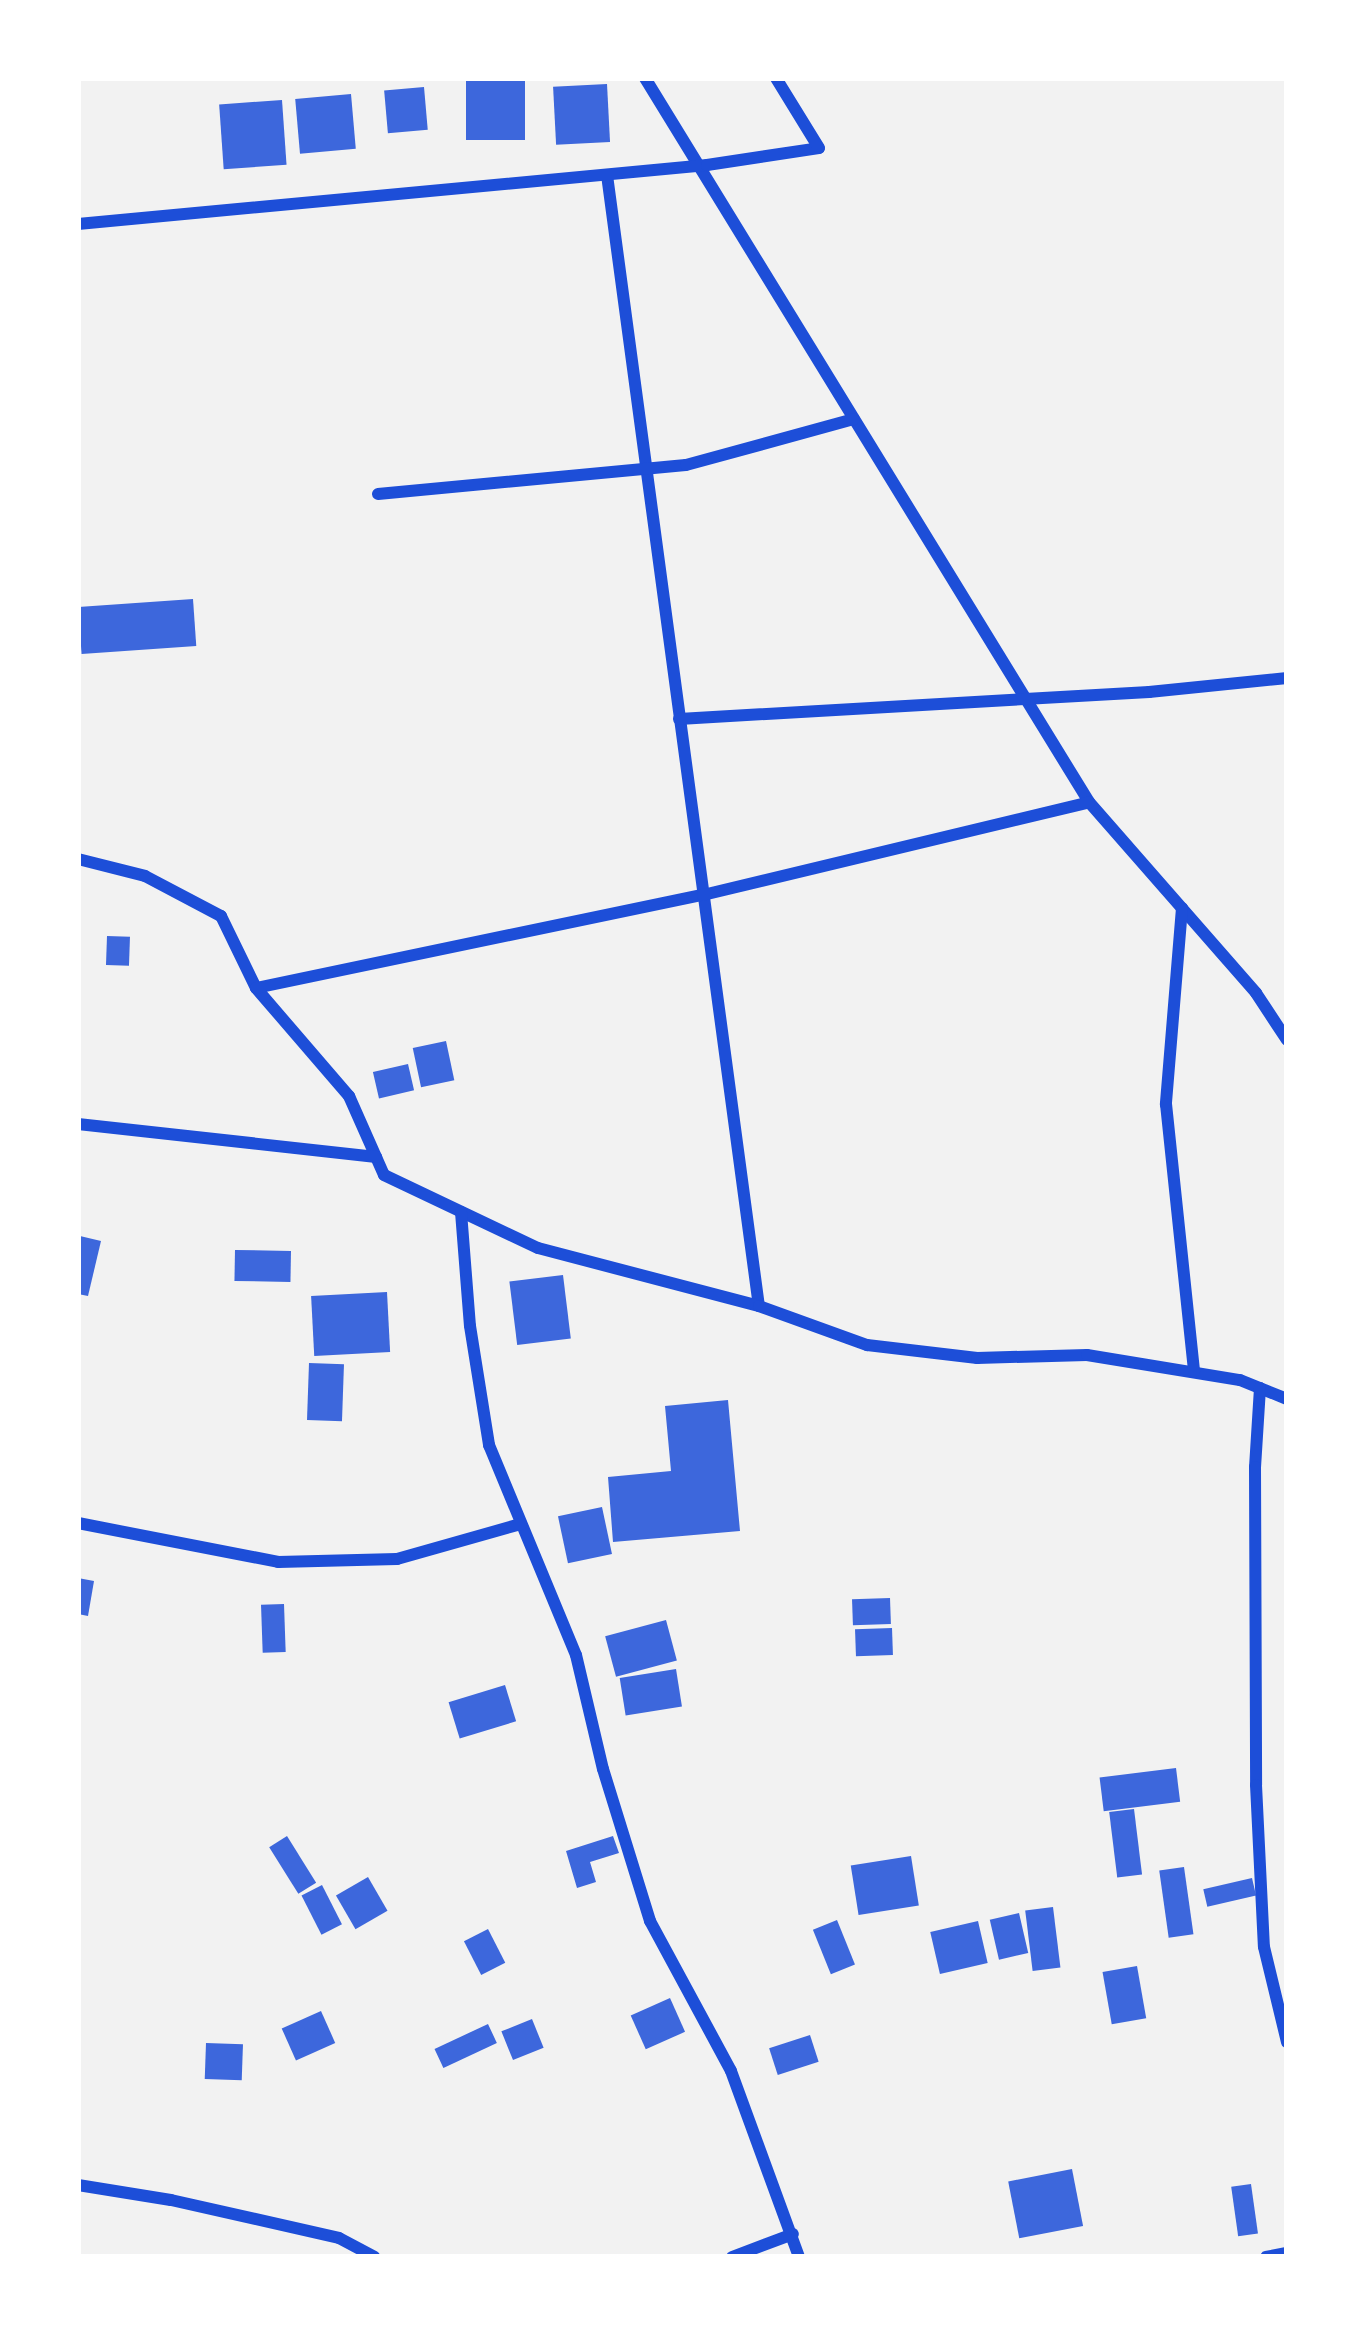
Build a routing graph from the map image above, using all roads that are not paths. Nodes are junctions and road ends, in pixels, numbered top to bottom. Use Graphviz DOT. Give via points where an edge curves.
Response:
graph roads {
  1 [pos="644,78"];
  2 [pos="776,78"];
  3 [pos="698,166"];
  4 [pos="607,175"];
  5 [pos="78,224"];
  6 [pos="854,418"];
  7 [pos="645,469"];
  8 [pos="378,494"];
  9 [pos="1287,678"];
  10 [pos="1024,697"];
  11 [pos="680,719"];
  12 [pos="1089,802"];
  13 [pos="78,859"];
  14 [pos="703,895"];
  15 [pos="1182,908"];
  16 [pos="256,988"];
  17 [pos="1287,1040"];
  18 [pos="78,1124"];
  19 [pos="376,1157"];
  20 [pos="461,1212"];
  21 [pos="759,1306"];
  22 [pos="1193,1372"];
  23 [pos="1260,1388"];
  24 [pos="1287,1399"];
  25 [pos="78,1523"];
  26 [pos="521,1524"];
  27 [pos="1287,2042"];
  28 [pos="78,2185"];
  29 [pos="793,2234"];
  30 [pos="1287,2253"];
  31 [pos="374,2257"];
  32 [pos="732,2257"];
  33 [pos="799,2257"];
  34 [pos="1266,2257"];
  1 -- 3 [label="street"];
  2 -- 3 [label="street" via="819,148"];
  3 -- 4 [label="street"];
  3 -- 6 [label="street"];
  4 -- 5 [label="street"];
  4 -- 7 [label="street"];
  6 -- 7 [label="street"];
  6 -- 10 [label="street"];
  7 -- 8 [label="street"];
  7 -- 11 [label="street"];
  9 -- 10 [label="street"];
  10 -- 11 [label="street"];
  10 -- 12 [label="street"];
  11 -- 14 [label="street"];
  12 -- 14 [label="street"];
  12 -- 15 [label="street"];
  13 -- 16 [label="street" via="146,876 221,916"];
  14 -- 16 [label="street"];
  14 -- 21 [label="street"];
  15 -- 17 [label="street"];
  15 -- 22 [label="street" via="1166,1104"];
  16 -- 19 [label="street" via="350,1096"];
  18 -- 19 [label="street"];
  19 -- 20 [label="street" via="384,1175"];
  20 -- 21 [label="street" via="538,1248"];
  20 -- 26 [label="street" via="489,1445"];
  21 -- 22 [label="street" via="867,1345 977,1358 1087,1355"];
  22 -- 23 [label="street"];
  23 -- 24 [label="street"];
  23 -- 27 [label="street" via="1256,1785 1264,1947"];
  25 -- 26 [label="street" via="278,1562 397,1559"];
  26 -- 29 [label="street" via="576,1655 650,1921 731,2071"];
  28 -- 31 [label="street" via="318,2233"];
  29 -- 32 [label="street"];
  29 -- 33 [label="street"];
  30 -- 34 [label="street"];
}
